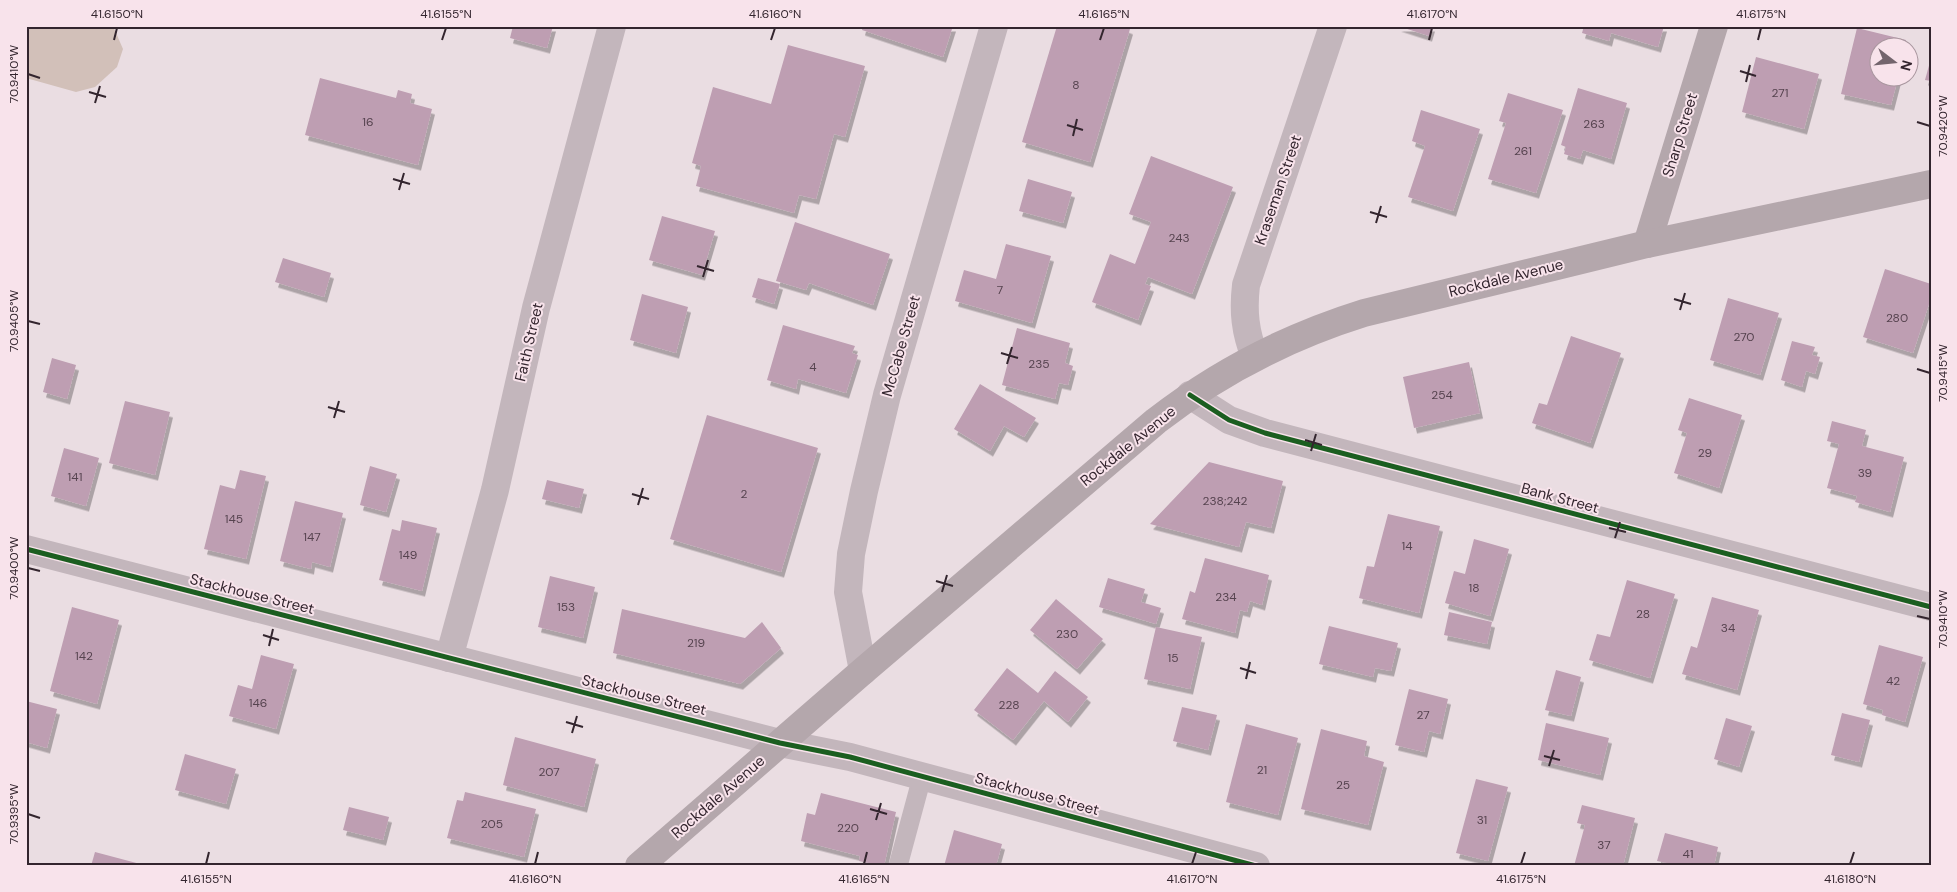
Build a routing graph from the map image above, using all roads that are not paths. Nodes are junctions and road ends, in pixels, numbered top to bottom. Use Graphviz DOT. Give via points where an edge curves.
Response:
graph roads {
  1 [pos="612,26"];
  2 [pos="994,26"];
  3 [pos="1333,26"];
  4 [pos="1714,26"];
  5 [pos="1931,184"];
  6 [pos="1647,244"];
  7 [pos="1254,357"];
  8 [pos="1190,395"];
  9 [pos="26,549"];
  10 [pos="1931,607"];
  11 [pos="449,658"];
  12 [pos="863,671"];
  13 [pos="780,742"];
  14 [pos="922,777"];
  15 [pos="639,866"];
  16 [pos="898,866"];
  17 [pos="1256,866"];
  1 -- 11 [label="street, Faith Street" via="536,308 495,490"];
  2 -- 12 [label="street, McCabe Street" via="887,395 862,499 851,554 848,592"];
  3 -- 7 [label="street, Kraseman Street" via="1246,285 1244,320"];
  4 -- 6 [label="main road, Sharp Street"];
  5 -- 6 [label="main road, Rockdale Avenue"];
  6 -- 7 [label="main road, Rockdale Avenue" via="1364,313 1323,326"];
  7 -- 8 [label="main road, Rockdale Avenue"];
  8 -- 10 [label="street, Bank Street" via="1229,420 1266,434"];
  8 -- 12 [label="main road, Rockdale Avenue" via="1051,509"];
  9 -- 11 [label="street, Stackhouse Street"];
  11 -- 13 [label="street, Stackhouse Street"];
  12 -- 13 [label="main road, Rockdale Avenue"];
  13 -- 14 [label="street, Stackhouse Street"];
  13 -- 15 [label="main road, Rockdale Avenue"];
  14 -- 16 [label="lane"];
  14 -- 17 [label="street, Stackhouse Street"];
}
